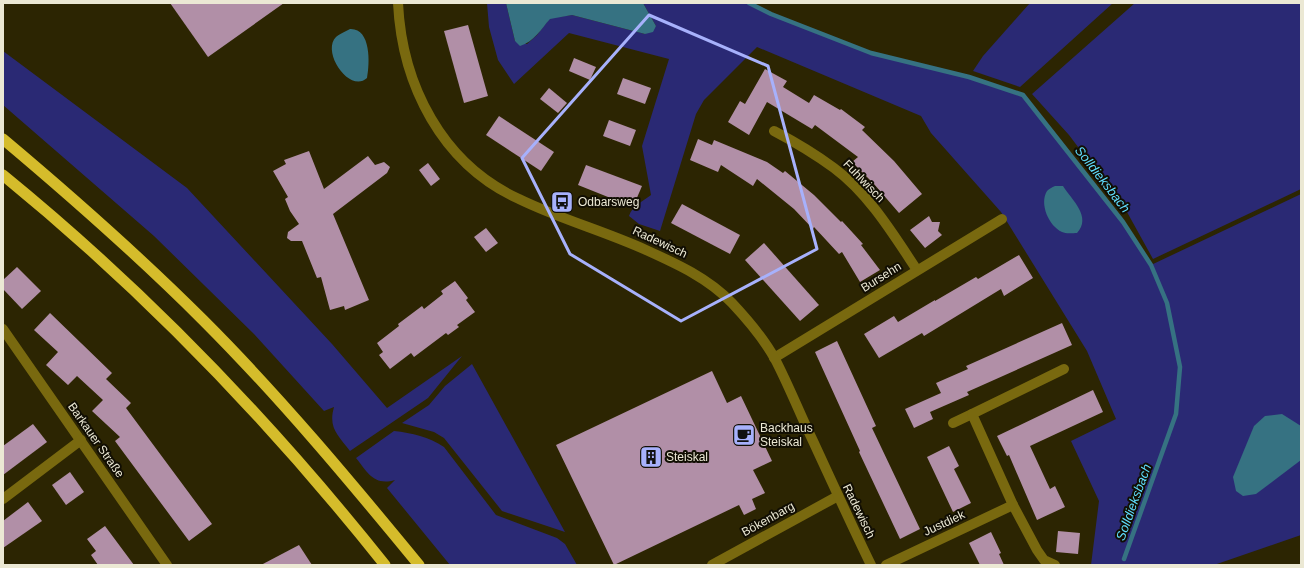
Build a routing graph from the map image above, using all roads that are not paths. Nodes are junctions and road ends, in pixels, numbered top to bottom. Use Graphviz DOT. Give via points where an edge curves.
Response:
graph roads {
  1 [pos="398,3"];
  2 [pos="774,131"];
  3 [pos="3,139"];
  4 [pos="3,175"];
  5 [pos="1002,219"];
  6 [pos="917,270"];
  7 [pos="3,329"];
  8 [pos="774,358"];
  9 [pos="1064,369"];
  10 [pos="972,414"];
  11 [pos="953,423"];
  12 [pos="81,440"];
  13 [pos="838,496"];
  14 [pos="3,499"];
  15 [pos="1013,505"];
  16 [pos="167,565"];
  17 [pos="385,565"];
  18 [pos="419,565"];
  19 [pos="712,565"];
  20 [pos="871,565"];
  21 [pos="886,565"];
  22 [pos="1055,565"];
  1 -- 8 [label="street, Radewisch" via="400,32 412,79 433,122 446,142 467,165 491,184 518,199 620,238 680,265 702,278 732,303"];
  2 -- 6 [label="street, Fuhlwisch" via="806,148 841,174 884,222"];
  3 -- 18 [label="highway" via="71,196 204,321 277,398"];
  4 -- 17 [label="highway" via="138,294 188,343 312,477"];
  5 -- 6 [label="street, Bursehn"];
  6 -- 8 [label="street, Bursehn"];
  7 -- 12 [label="street, Barkauer Straße"];
  8 -- 13 [label="street, Radewisch"];
  9 -- 10 [label="street"];
  10 -- 11 [label="street"];
  10 -- 15 [label="street"];
  12 -- 14 [label="street"];
  12 -- 16 [label="street, Barkauer Straße"];
  13 -- 19 [label="street, Bökenbarg"];
  13 -- 20 [label="street, Radewisch"];
  15 -- 21 [label="street, Justdiek"];
  15 -- 22 [label="street" via="1037,550 1044,560"];
}
